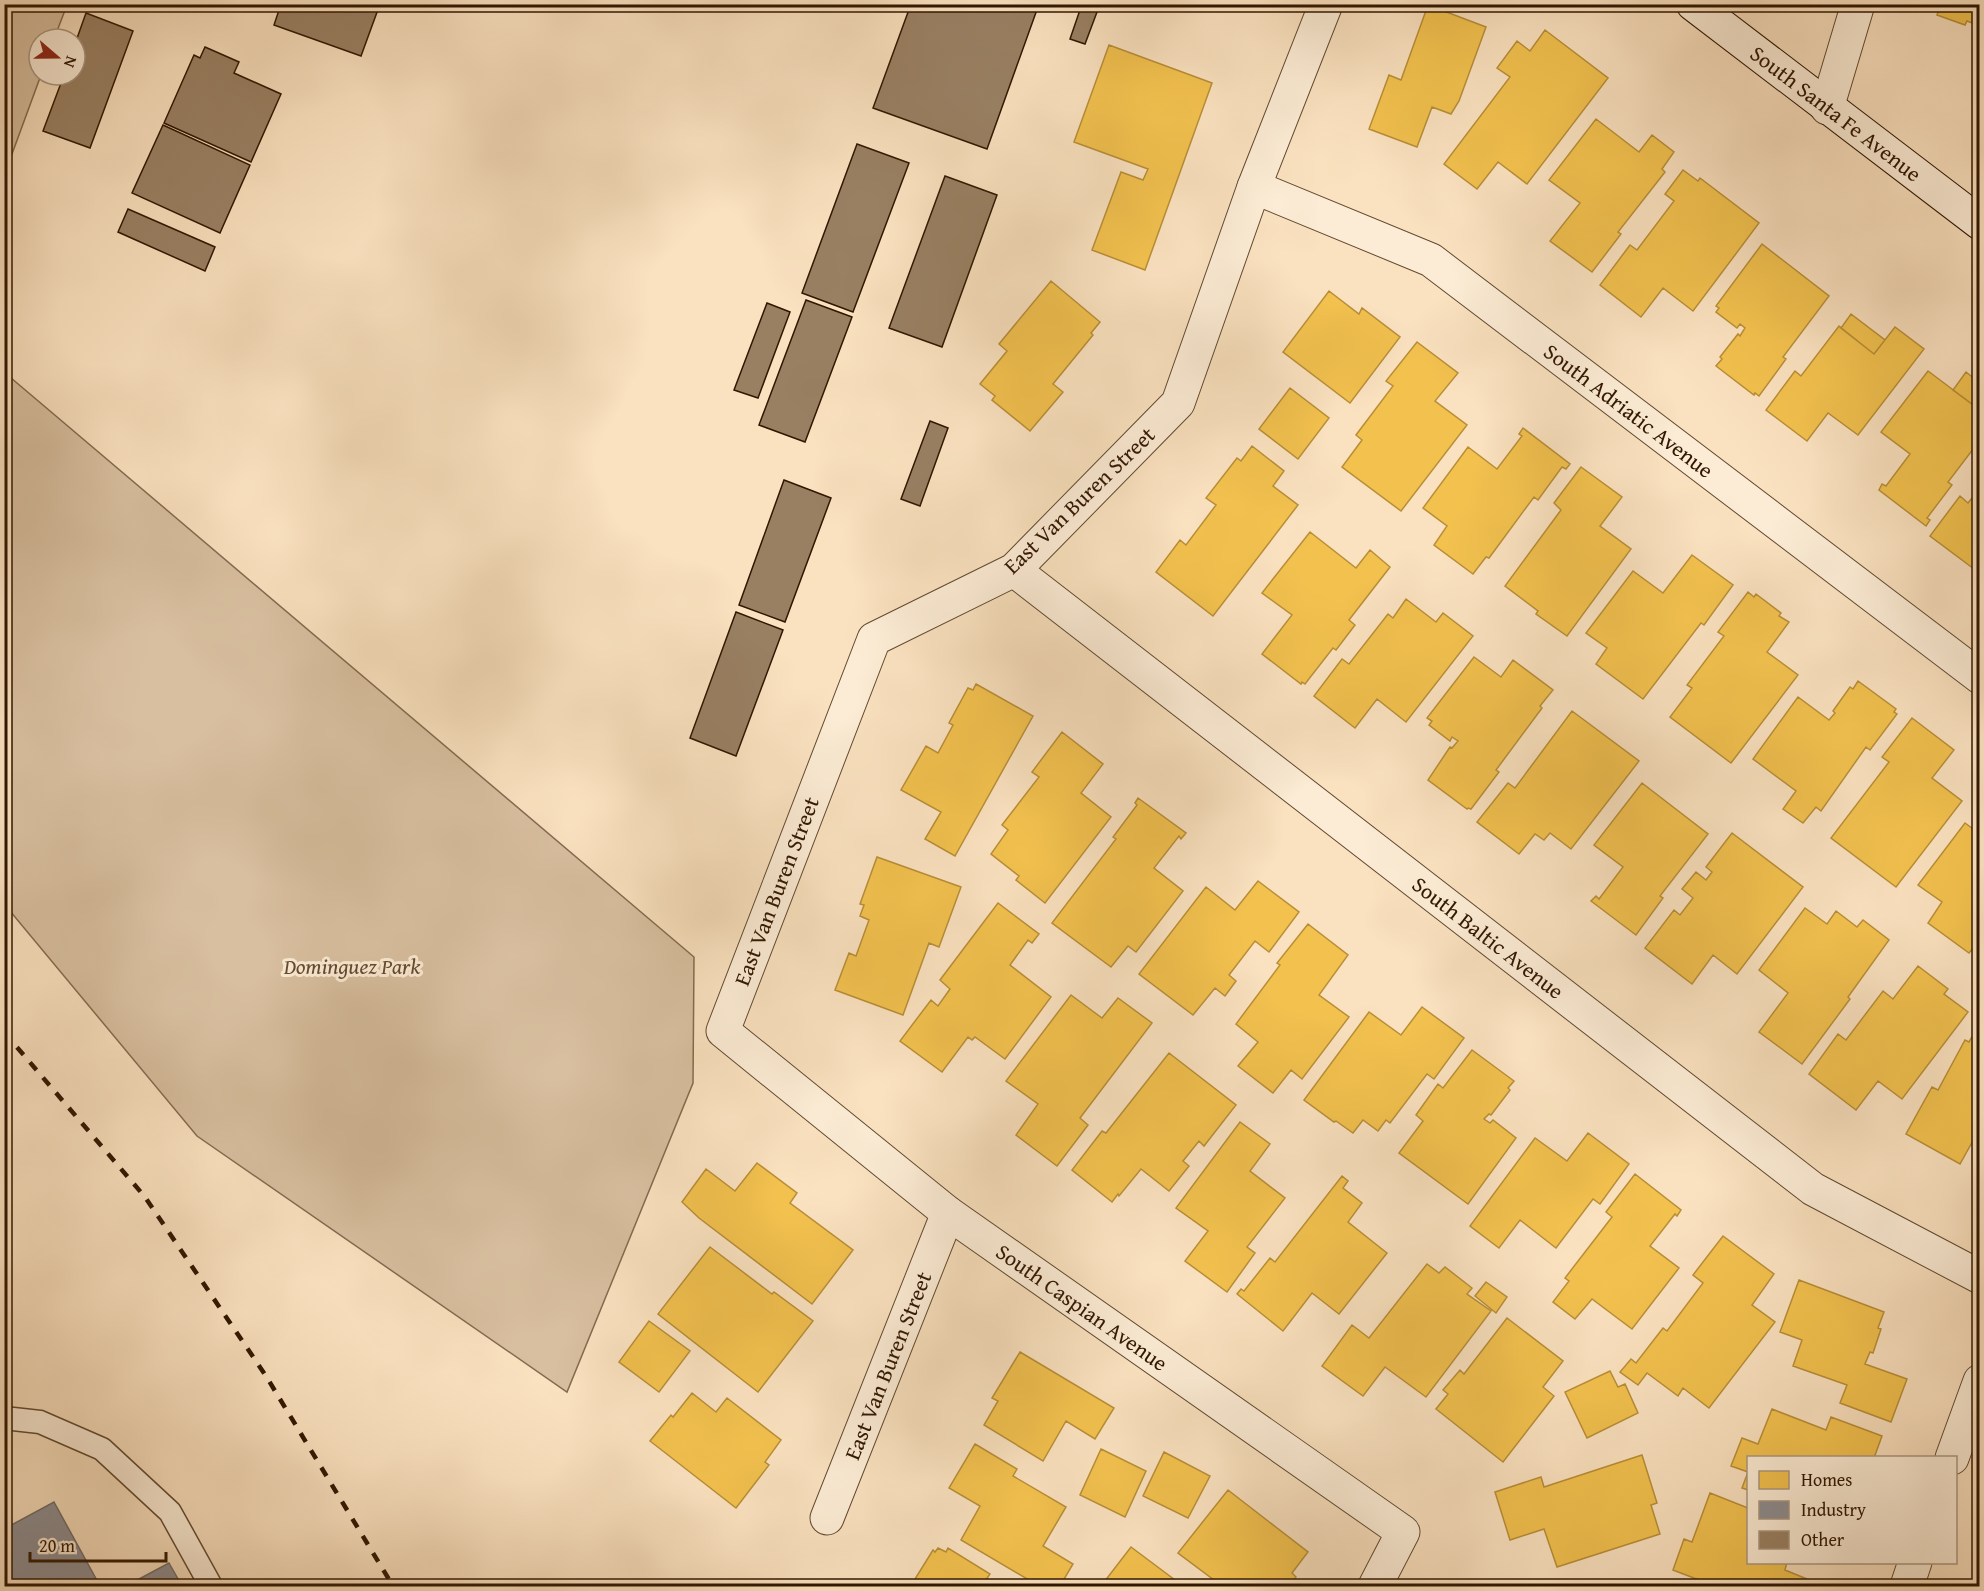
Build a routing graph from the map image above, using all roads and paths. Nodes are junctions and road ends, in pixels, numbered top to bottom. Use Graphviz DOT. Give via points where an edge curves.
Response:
graph roads {
  1 [pos="1326,4"];
  2 [pos="1693,4"];
  3 [pos="1858,4"];
  4 [pos="1827,108"];
  5 [pos="1254,187"];
  6 [pos="1980,223"];
  7 [pos="1014,570"];
  8 [pos="1980,677"];
  9 [pos="723,1031"];
  10 [pos="948,1213"];
  11 [pos="1980,1277"];
  12 [pos="1980,1381"];
  13 [pos="4,1418"];
  14 [pos="1953,1456"];
  15 [pos="827,1518"];
  16 [pos="1915,1564"];
  17 [pos="211,1587"];
  18 [pos="1375,1587"];
  19 [pos="1907,1587"];
  1 -- 5 [label="street, East Van Buren Street"];
  2 -- 4 [label="street, South Santa Fe Avenue"];
  3 -- 4 [label="street"];
  4 -- 6 [label="street, South Santa Fe Avenue"];
  5 -- 7 [label="street, East Van Buren Street" via="1178,404"];
  5 -- 8 [label="street, South Adriatic Avenue" via="1431,260"];
  7 -- 9 [label="street, East Van Buren Street" via="874,639"];
  7 -- 11 [label="street, South Baltic Avenue" via="1813,1188"];
  9 -- 10 [label="street, South Caspian Avenue"];
  10 -- 15 [label="street, East Van Buren Street"];
  10 -- 18 [label="street, South Caspian Avenue" via="1403,1532"];
  12 -- 14 [label="street"];
  13 -- 17 [label="lane" via="40,1422 102,1449 170,1512"];
  16 -- 19 [label="street"];
}
